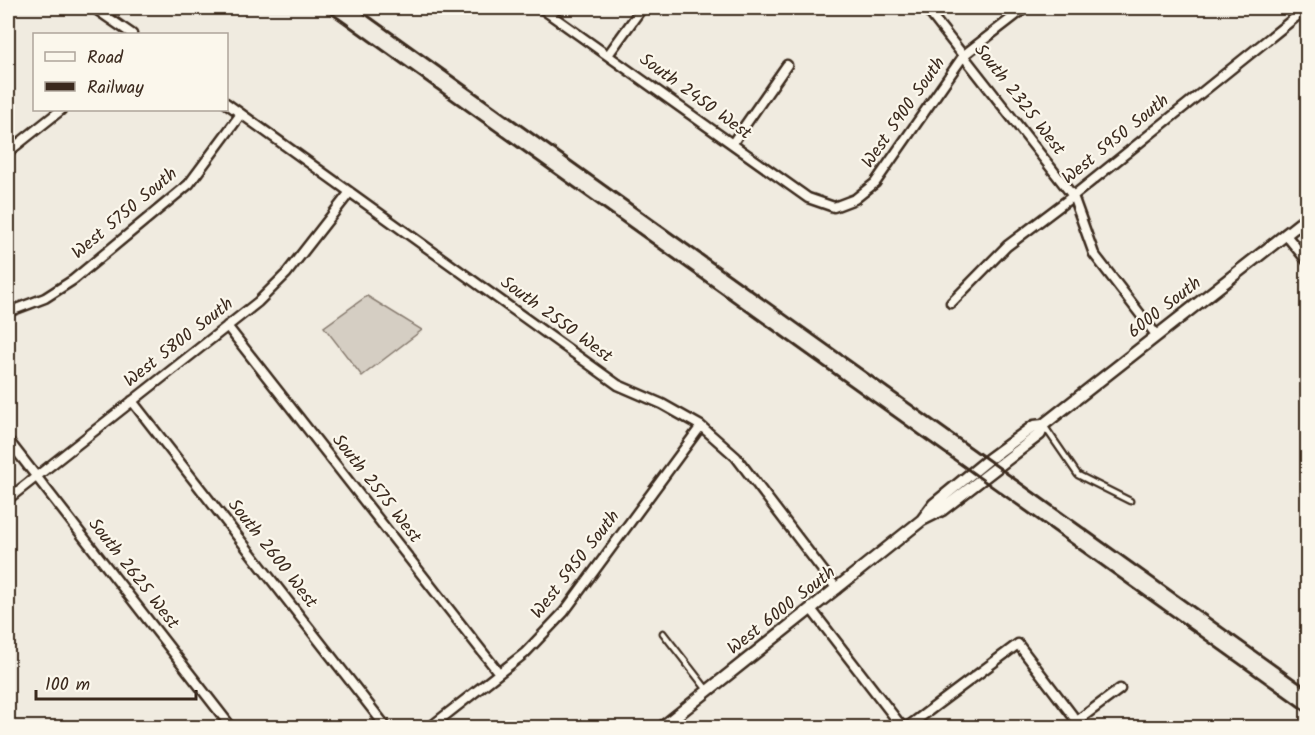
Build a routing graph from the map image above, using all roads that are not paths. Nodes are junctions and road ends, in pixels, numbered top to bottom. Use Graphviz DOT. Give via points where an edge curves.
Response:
graph roads {
  1 [pos="94,8"];
  2 [pos="541,8"];
  3 [pos="642,8"];
  4 [pos="926,8"];
  5 [pos="1024,8"];
  6 [pos="1307,8"];
  7 [pos="128,33"];
  8 [pos="608,55"];
  9 [pos="964,55"];
  10 [pos="788,65"];
  11 [pos="228,104"];
  12 [pos="60,111"];
  13 [pos="241,114"];
  14 [pos="732,144"];
  15 [pos="8,152"];
  16 [pos="350,192"];
  17 [pos="1073,196"];
  18 [pos="834,207"];
  19 [pos="1308,217"];
  20 [pos="1285,234"];
  21 [pos="1308,262"];
  22 [pos="951,303"];
  23 [pos="8,312"];
  24 [pos="228,326"];
  25 [pos="1156,336"];
  26 [pos="132,401"];
  27 [pos="1043,425"];
  28 [pos="701,426"];
  29 [pos="8,440"];
  30 [pos="978,476"];
  31 [pos="36,477"];
  32 [pos="8,499"];
  33 [pos="1130,501"];
  34 [pos="837,589"];
  35 [pos="811,609"];
  36 [pos="663,633"];
  37 [pos="499,673"];
  38 [pos="1120,688"];
  39 [pos="708,691"];
  40 [pos="1079,724"];
  41 [pos="232,728"];
  42 [pos="387,728"];
  43 [pos="429,728"];
  44 [pos="661,728"];
  45 [pos="905,728"];
  1 -- 7 [label="street"];
  2 -- 8 [label="street, South 2450 West"];
  3 -- 8 [label="street"];
  4 -- 9 [label="street, South 2325 West"];
  5 -- 9 [label="street, West 5900 South"];
  6 -- 17 [label="street, West 5950 South"];
  8 -- 14 [label="street, South 2450 West"];
  9 -- 17 [label="street, South 2325 West"];
  9 -- 18 [label="street, West 5900 South" via="875,183 855,199"];
  10 -- 14 [label="street"];
  11 -- 13 [label="street, South 2550 West"];
  12 -- 15 [label="street"];
  13 -- 16 [label="street, South 2550 West"];
  13 -- 23 [label="street, West 5750 South" via="189,184 73,280 45,298"];
  14 -- 18 [label="street, South 2450 West" via="808,198"];
  16 -- 24 [label="street, West 5800 South" via="286,274"];
  16 -- 28 [label="street, South 2550 West" via="618,386 663,404"];
  17 -- 22 [label="street, West 5950 South" via="1007,246"];
  17 -- 25 [label="street, South 2325 West" via="1094,254"];
  19 -- 20 [label="street, 6000 South"];
  20 -- 21 [label="street"];
  20 -- 25 [label="street, 6000 South"];
  24 -- 26 [label="street, West 5800 South"];
  24 -- 37 [label="street, South 2575 West"];
  25 -- 27 [label="street, 6000 South"];
  26 -- 31 [label="street, West 5800 South"];
  26 -- 42 [label="street, South 2600 West"];
  27 -- 30 [label="street, 6000 South" via="1034,426"];
  27 -- 33 [label="lane" via="1078,475"];
  28 -- 34 [label="street, South 2550 West" via="736,457"];
  28 -- 37 [label="street, West 5950 South" via="564,612 525,653"];
  29 -- 31 [label="street, South 2625 West"];
  30 -- 34 [label="street, West 6000 South" via="934,504 922,520"];
  31 -- 32 [label="street, West 5800 South"];
  31 -- 41 [label="street, South 2625 West"];
  34 -- 35 [label="street, West 6000 South"];
  35 -- 39 [label="street, West 6000 South"];
  35 -- 45 [label="street"];
  36 -- 39 [label="lane"];
  37 -- 43 [label="street, West 5950 South"];
  38 -- 40 [label="street"];
  39 -- 44 [label="street, West 6000 South"];
  40 -- 45 [label="street" via="1018,644"];
}
